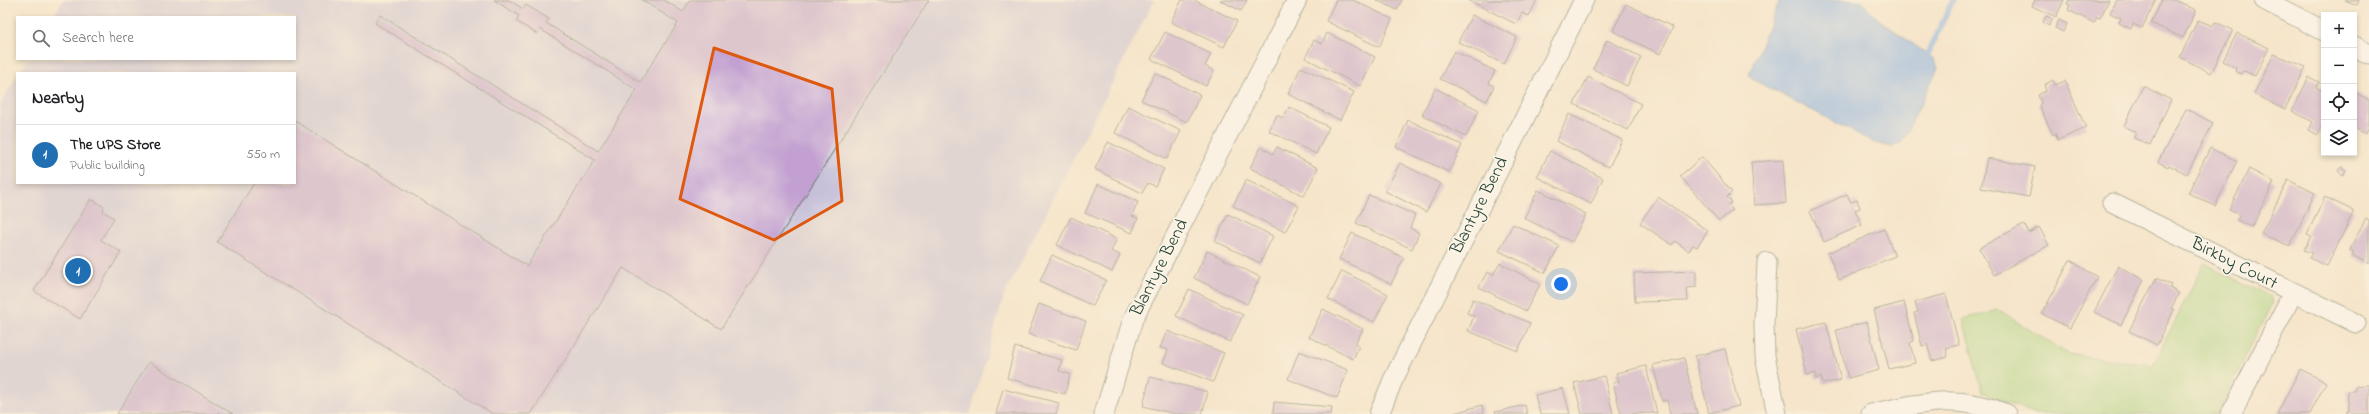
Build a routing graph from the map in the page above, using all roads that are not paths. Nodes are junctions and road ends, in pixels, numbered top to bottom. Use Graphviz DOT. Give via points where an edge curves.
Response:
graph roads {
  1 [pos="1297,0"];
  2 [pos="1584,0"];
  3 [pos="2264,0"];
  4 [pos="2321,29"];
  5 [pos="2357,48"];
  6 [pos="2369,54"];
  7 [pos="2112,203"];
  8 [pos="1767,262"];
  9 [pos="2293,293"];
  10 [pos="2356,323"];
  11 [pos="1104,414"];
  12 [pos="1379,414"];
  13 [pos="1778,414"];
  14 [pos="1871,414"];
  15 [pos="2007,414"];
  16 [pos="2231,414"];
  1 -- 11 [label="street, Blantyre Bend" via="1133,319"];
  2 -- 12 [label="street, Blantyre Bend" via="1393,380"];
  3 -- 4 [label="street"];
  5 -- 6 [label="street"];
  7 -- 9 [label="street, Birkby Court"];
  8 -- 13 [label="street" via="1765,356"];
  9 -- 10 [label="street, Birkby Court"];
  9 -- 16 [label="street"];
  14 -- 15 [label="street" via="1917,403 1958,401"];
}
